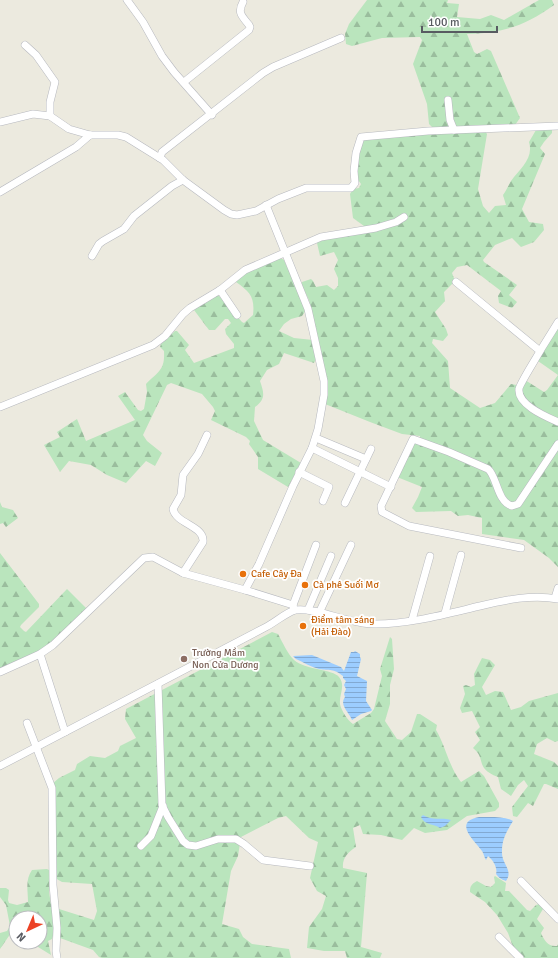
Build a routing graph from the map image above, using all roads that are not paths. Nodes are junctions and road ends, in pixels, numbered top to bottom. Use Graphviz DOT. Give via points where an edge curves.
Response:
graph roads {
  1 [pos="127,0"];
  2 [pos="243,2"];
  3 [pos="342,38"];
  4 [pos="24,45"];
  5 [pos="184,82"];
  6 [pos="448,100"];
  7 [pos="212,115"];
  8 [pos="50,116"];
  9 [pos="0,122"];
  10 [pos="558,126"];
  11 [pos="454,130"];
  12 [pos="90,135"];
  13 [pos="160,158"];
  14 [pos="183,180"];
  15 [pos="0,192"];
  16 [pos="266,205"];
  17 [pos="404,217"];
  18 [pos="285,253"];
  19 [pos="92,256"];
  20 [pos="456,282"];
  21 [pos="220,290"];
  22 [pos="237,314"];
  23 [pos="558,322"];
  24 [pos="540,351"];
  25 [pos="0,407"];
  26 [pos="558,422"];
  27 [pos="207,435"];
  28 [pos="316,438"];
  29 [pos="558,444"];
  30 [pos="312,448"];
  31 [pos="371,449"];
  32 [pos="366,459"];
  33 [pos="361,471"];
  34 [pos="299,472"];
  35 [pos="391,487"];
  36 [pos="323,501"];
  37 [pos="345,503"];
  38 [pos="316,545"];
  39 [pos="351,545"];
  40 [pos="521,548"];
  41 [pos="461,555"];
  42 [pos="331,556"];
  43 [pos="430,556"];
  44 [pos="183,573"];
  45 [pos="558,588"];
  46 [pos="245,590"];
  47 [pos="556,599"];
  48 [pos="293,608"];
  49 [pos="308,610"];
  50 [pos="318,613"];
  51 [pos="445,613"];
  52 [pos="412,620"];
  53 [pos="40,654"];
  54 [pos="0,672"];
  55 [pos="158,684"];
  56 [pos="26,723"];
  57 [pos="65,732"];
  58 [pos="36,748"];
  59 [pos="0,764"];
  60 [pos="162,806"];
  61 [pos="141,846"];
  62 [pos="310,866"];
  63 [pos="521,881"];
  64 [pos="558,919"];
  65 [pos="499,937"];
  66 [pos="57,958"];
  67 [pos="520,958"];
  1 -- 5 [label="street" via="162,56"];
  2 -- 5 [label="street" via="241,14 250,27 249,30"];
  3 -- 7 [label="street" via="263,73"];
  4 -- 8 [label="street" via="40,60 55,82 50,102"];
  5 -- 7 [label="street"];
  6 -- 11 [label="street"];
  7 -- 13 [label="street" via="162,152"];
  8 -- 9 [label="street" via="33,114"];
  8 -- 12 [label="street" via="69,129"];
  10 -- 11 [label="street"];
  11 -- 16 [label="street" via="361,137 356,153 353,187 306,188"];
  12 -- 13 [label="street" via="126,137"];
  12 -- 15 [label="street" via="76,147"];
  13 -- 14 [label="street"];
  14 -- 16 [label="street" via="231,214 242,214"];
  14 -- 19 [label="street" via="134,216 124,229 99,244"];
  16 -- 18 [label="street"];
  17 -- 18 [label="street" via="376,228 321,237"];
  18 -- 21 [label="street" via="245,270"];
  18 -- 28 [label="street" via="308,309 324,381"];
  20 -- 24 [label="street"];
  21 -- 22 [label="street"];
  21 -- 25 [label="street" via="190,308 154,345"];
  23 -- 24 [label="street"];
  24 -- 26 [label="street" via="520,385 519,393 530,407"];
  27 -- 44 [label="street" via="198,454 183,475 181,495 173,510 174,514 199,532 204,540"];
  28 -- 30 [label="street"];
  28 -- 32 [label="street"];
  29 -- 35 [label="street" via="515,506 509,506 488,469 414,439"];
  30 -- 33 [label="street"];
  30 -- 34 [label="street"];
  31 -- 32 [label="street"];
  32 -- 33 [label="street"];
  33 -- 35 [label="street"];
  33 -- 37 [label="street"];
  34 -- 36 [label="street" via="329,486"];
  34 -- 46 [label="street"];
  35 -- 40 [label="street" via="381,510 409,526"];
  38 -- 48 [label="street"];
  39 -- 50 [label="street"];
  41 -- 51 [label="street"];
  42 -- 49 [label="street"];
  43 -- 52 [label="street"];
  44 -- 46 [label="street"];
  44 -- 53 [label="street" via="153,557 144,558 57,642"];
  45 -- 47 [label="street"];
  46 -- 48 [label="street"];
  47 -- 51 [label="street" via="515,599"];
  48 -- 49 [label="street"];
  48 -- 55 [label="street" via="266,627"];
  49 -- 50 [label="street"];
  50 -- 52 [label="street" via="374,624 394,624"];
  51 -- 52 [label="street"];
  53 -- 54 [label="street"];
  53 -- 57 [label="street"];
  55 -- 57 [label="street"];
  55 -- 60 [label="street"];
  56 -- 58 [label="street"];
  57 -- 58 [label="street"];
  58 -- 59 [label="street"];
  58 -- 66 [label="street" via="52,788"];
  60 -- 61 [label="street" via="151,836"];
  60 -- 62 [label="street" via="188,845 196,846 218,839 236,840 263,860"];
  63 -- 64 [label="street"];
  65 -- 67 [label="street"];
}
